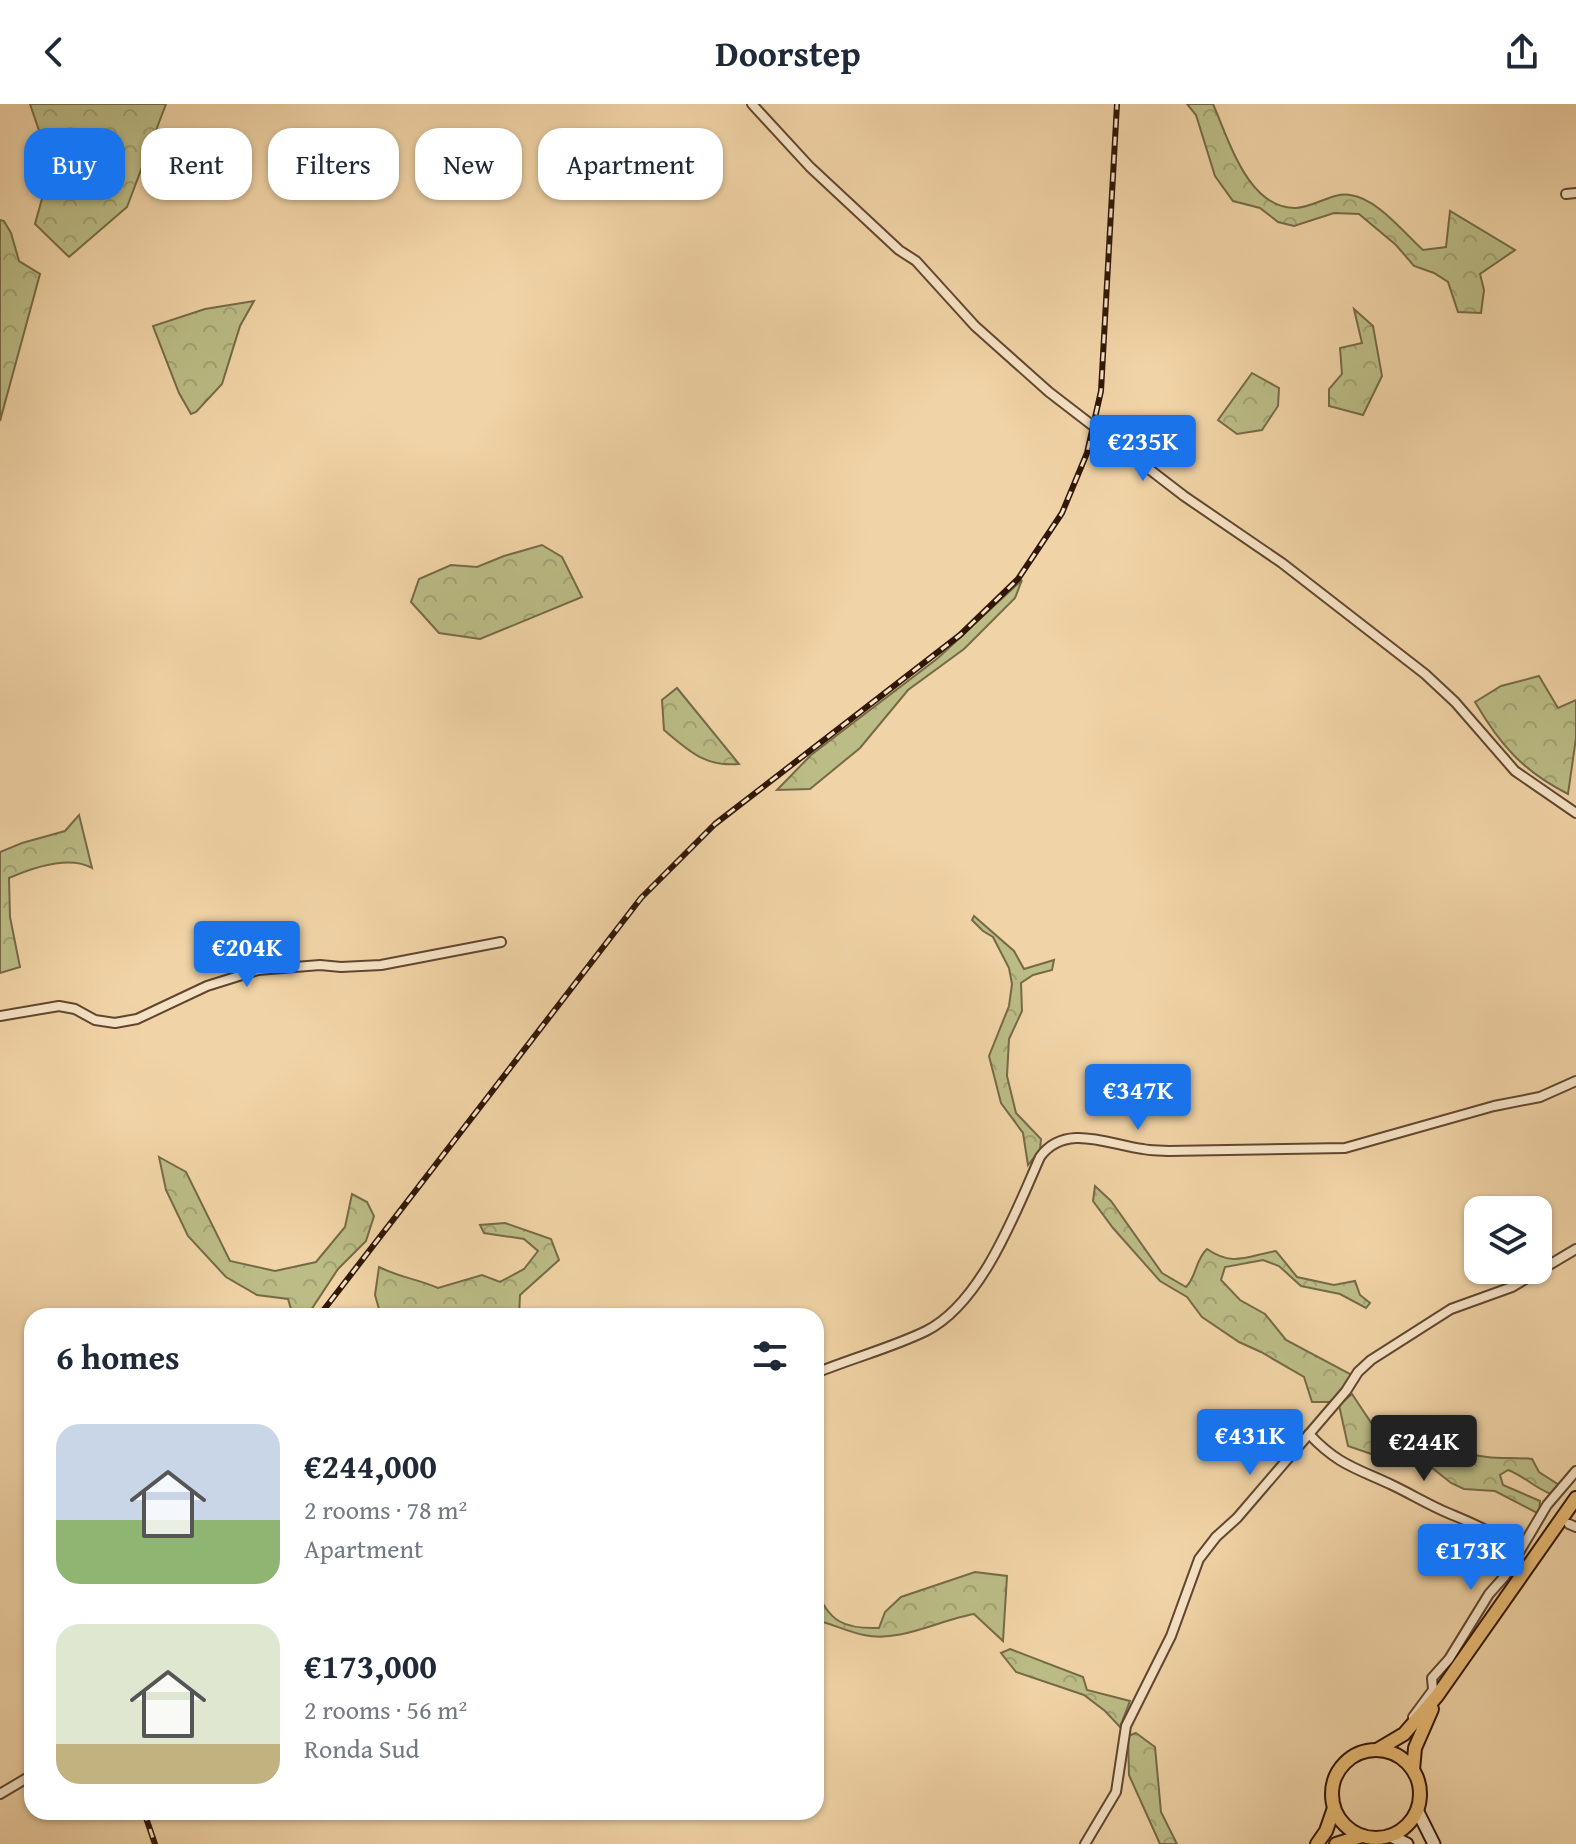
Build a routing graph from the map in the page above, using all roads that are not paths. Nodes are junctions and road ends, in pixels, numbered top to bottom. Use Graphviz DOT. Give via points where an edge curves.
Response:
graph roads {
  1 [pos="752,104"];
  2 [pos="1576,813"];
  3 [pos="501,942"];
  4 [pos="0,1016"];
  5 [pos="1576,1081"];
  6 [pos="1576,1249"];
  7 [pos="824,1370"];
  8 [pos="1309,1434"];
  9 [pos="1576,1471"];
  10 [pos="1576,1498"];
  11 [pos="1547,1505"];
  12 [pos="1558,1515"];
  13 [pos="1516,1553"];
  14 [pos="1437,1696"];
  15 [pos="1404,1734"];
  16 [pos="1377,1750"];
  17 [pos="1413,1770"];
  18 [pos="24,1780"];
  19 [pos="0,1794"];
  20 [pos="1334,1808"];
  21 [pos="1417,1810"];
  22 [pos="1362,1836"];
  23 [pos="1391,1836"];
  24 [pos="1085,1844"];
  25 [pos="1317,1844"];
  26 [pos="1336,1844"];
  27 [pos="1407,1844"];
  28 [pos="1434,1844"];
  1 -- 2 [label="street" via="810,167 916,261 975,326 1049,392 1425,674 1515,771"];
  3 -- 4 [label="street" via="381,965 258,970 115,1023 59,1006"];
  5 -- 7 [label="street" via="1540,1097 1345,1148 1168,1151 1084,1137 1052,1145 1040,1157 996,1251 949,1314 925,1332"];
  6 -- 8 [label="street" via="1518,1284 1451,1309 1371,1360"];
  8 -- 13 [label="street" via="1358,1472 1477,1524"];
  8 -- 24 [label="street" via="1199,1559 1171,1636 1126,1726 1116,1792"];
  9 -- 11 [label="street"];
  10 -- 14 [label="main road"];
  11 -- 12 [label="street"];
  11 -- 13 [label="street"];
  13 -- 15 [label="street" via="1432,1678 1433,1690"];
  14 -- 15 [label="main road"];
  14 -- 17 [label="main road" via="1415,1748"];
  15 -- 16 [label="main road"];
  16 -- 17 [label="main road" via="1403,1759"];
  16 -- 20 [label="main road" via="1350,1758 1340,1768 1334,1780"];
  17 -- 21 [label="main road" via="1419,1783"];
  18 -- 19 [label="street"];
  20 -- 22 [label="main road" via="1349,1830"];
  20 -- 25 [label="main road"];
  21 -- 23 [label="main road"];
  21 -- 28 [label="street"];
  22 -- 23 [label="main road"];
  22 -- 26 [label="main road"];
  23 -- 27 [label="street"];
}
